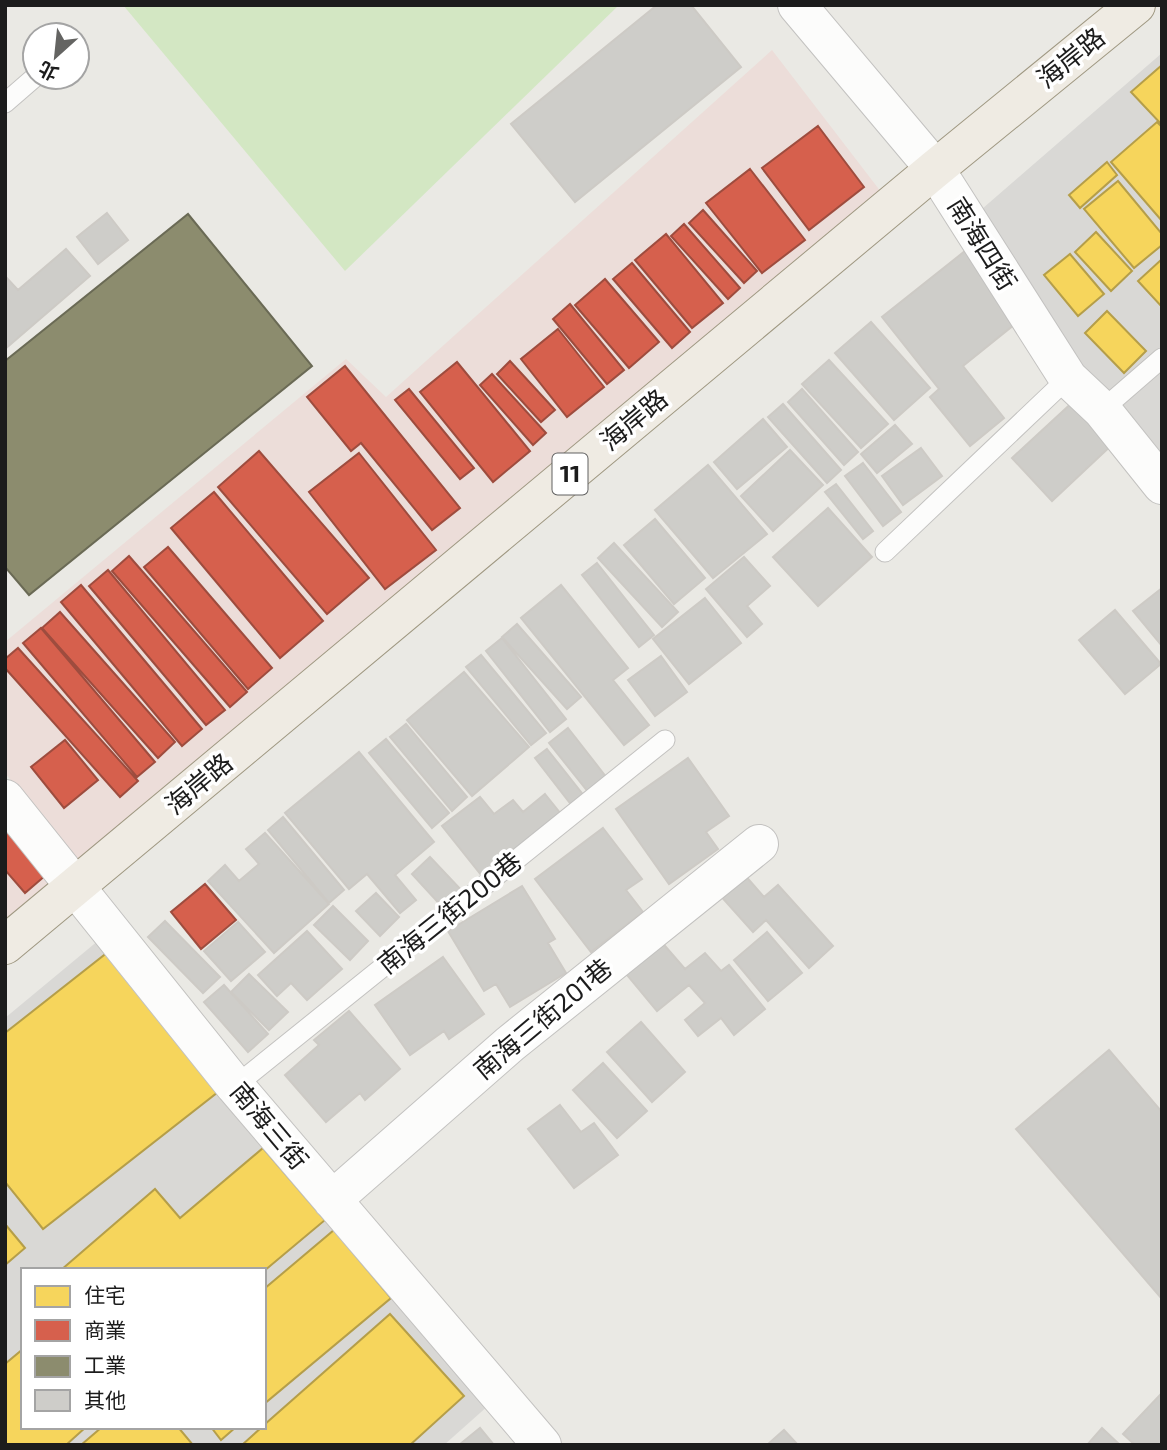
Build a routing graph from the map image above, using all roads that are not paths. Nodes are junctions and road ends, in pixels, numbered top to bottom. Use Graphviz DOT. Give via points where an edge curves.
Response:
graph roads {
  1 [pos="797,5"];
  2 [pos="1136,5"];
  3 [pos="21,89"];
  4 [pos="5,103"];
  5 [pos="935,169"];
  6 [pos="1162,358"];
  7 [pos="1068,378"];
  8 [pos="1102,410"];
  9 [pos="1162,485"];
  10 [pos="885,552"];
  11 [pos="664,740"];
  12 [pos="5,799"];
  13 [pos="759,844"];
  14 [pos="75,887"];
  15 [pos="5,945"];
  16 [pos="235,1086"];
  17 [pos="332,1200"];
  18 [pos="542,1445"];
  1 -- 5 [label="street, 南海四街"];
  2 -- 5 [label="main road, 海岸路 / 11"];
  3 -- 4 [label="lane"];
  5 -- 7 [label="street, 南海四街"];
  5 -- 14 [label="main road, 海岸路 / 11"];
  6 -- 8 [label="lane"];
  7 -- 8 [label="street, 南海四街"];
  7 -- 10 [label="lane"];
  8 -- 9 [label="street, 南海四街"];
  11 -- 16 [label="lane, 南海三街200巷"];
  12 -- 14 [label="street, 南海三街"];
  13 -- 17 [label="street, 南海三街201巷" via="510,1044"];
  14 -- 15 [label="main road, 海岸路 / 11"];
  14 -- 16 [label="street, 南海三街"];
  16 -- 17 [label="street, 南海三街"];
  17 -- 18 [label="street, 南海三街"];
}
